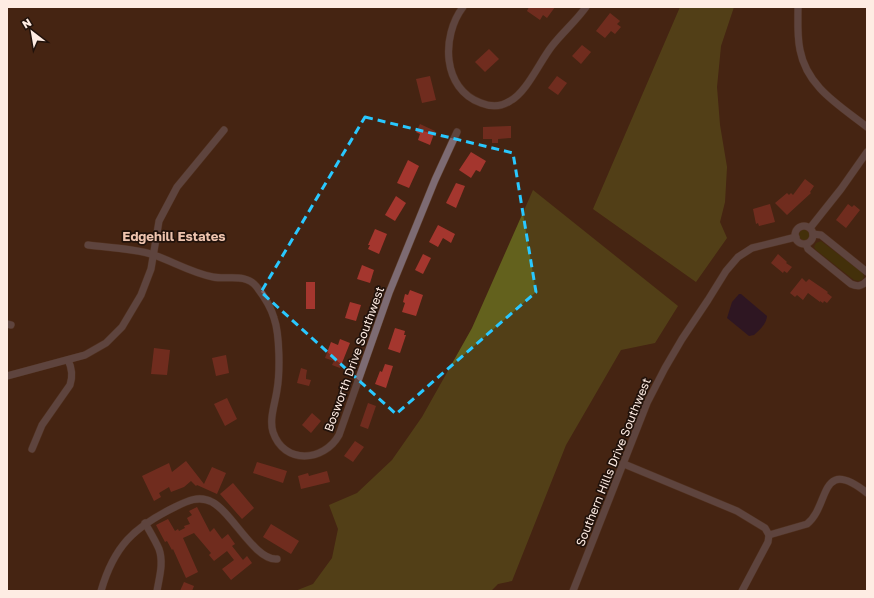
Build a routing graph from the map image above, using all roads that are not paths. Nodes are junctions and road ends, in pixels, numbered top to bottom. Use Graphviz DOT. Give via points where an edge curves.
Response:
graph roads {
  1 [pos="463,7"];
  2 [pos="586,7"];
  3 [pos="798,7"];
  4 [pos="867,127"];
  5 [pos="224,130"];
  6 [pos="457,132"];
  7 [pos="867,152"];
  8 [pos="812,231"];
  9 [pos="796,237"];
  10 [pos="806,244"];
  11 [pos="88,245"];
  12 [pos="154,255"];
  13 [pos="867,272"];
  14 [pos="867,281"];
  15 [pos="68,360"];
  16 [pos="7,376"];
  17 [pos="32,449"];
  18 [pos="624,464"];
  19 [pos="867,493"];
  20 [pos="145,523"];
  21 [pos="769,535"];
  22 [pos="277,559"];
  23 [pos="102,591"];
  24 [pos="157,591"];
  25 [pos="573,591"];
  26 [pos="742,591"];
  1 -- 2 [label="street" via="452,29 449,54 452,72 461,88 470,97 495,106 509,102 521,93 551,46"];
  3 -- 4 [label="street" via="800,51 812,81"];
  5 -- 12 [label="street" via="177,187 159,221"];
  6 -- 12 [label="street, Bosworth Drive Southwest" via="388,293 339,435 322,453 305,456 292,453 282,446 273,432 272,419 279,372 276,326 270,308 256,286 246,279 205,276"];
  7 -- 8 [label="street"];
  8 -- 9 [label="street" via="806,226 800,228 796,232"];
  8 -- 10 [label="street" via="812,240"];
  8 -- 13 [label="street" via="821,235"];
  9 -- 10 [label="street" via="799,242"];
  9 -- 18 [label="street, Southern Hills Drive Southwest" via="752,248 731,263 664,368 647,403"];
  10 -- 14 [label="street" via="808,249 851,284 860,286"];
  11 -- 12 [label="street, Bosworth Drive Southwest"];
  12 -- 15 [label="street" via="141,295 122,327 96,350"];
  15 -- 16 [label="street"];
  15 -- 17 [label="street" via="72,371 70,385 42,425"];
  18 -- 21 [label="street" via="737,511 765,528"];
  18 -- 25 [label="street, Southern Hills Drive Southwest"];
  19 -- 21 [label="street" via="844,480 835,481 826,488 807,524"];
  20 -- 22 [label="street" via="189,500 204,499 222,509 259,552 271,560"];
  20 -- 23 [label="street" via="118,551 107,573"];
  20 -- 24 [label="street" via="161,558"];
  21 -- 26 [label="street" via="768,542"];
}
